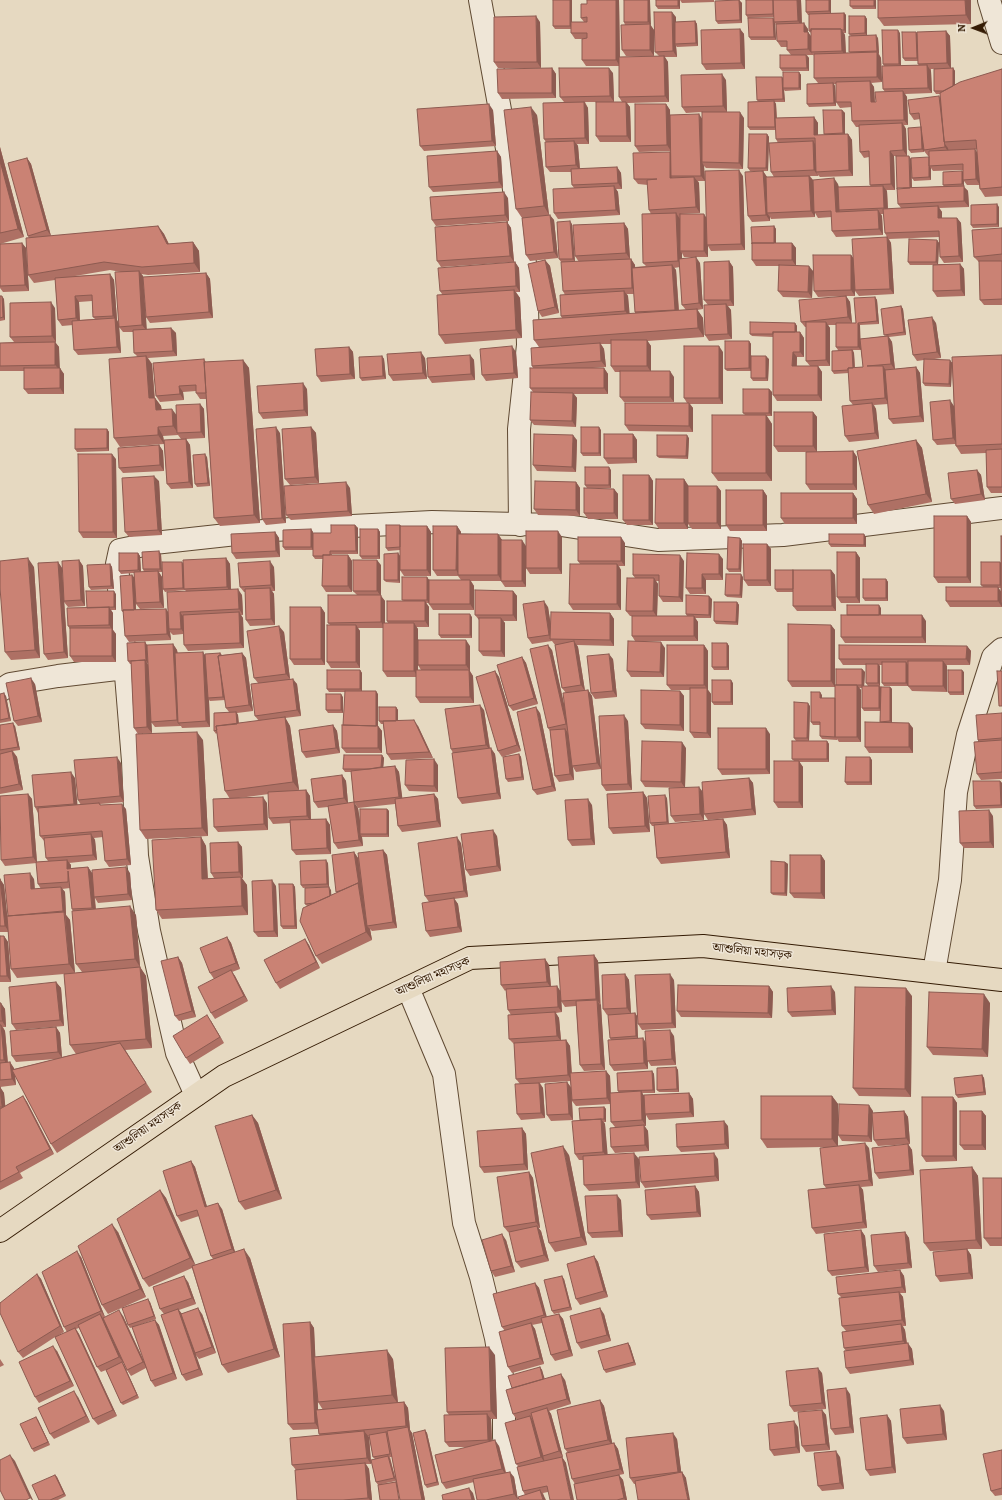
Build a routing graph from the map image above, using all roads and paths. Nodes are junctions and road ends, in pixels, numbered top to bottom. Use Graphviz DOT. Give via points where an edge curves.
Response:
graph roads {
  1 [pos="480,0"];
  2 [pos="989,0"];
  3 [pos="1002,43"];
  4 [pos="1002,508"];
  5 [pos="520,525"];
  6 [pos="1002,649"];
  7 [pos="125,668"];
  8 [pos="0,691"];
  9 [pos="934,972"];
  10 [pos="1002,980"];
  11 [pos="408,988"];
  12 [pos="196,1095"];
  13 [pos="0,1231"];
  14 [pos="521,1500"];
  1 -- 5 [label="street" via="526,270 528,344 519,429"];
  2 -- 3 [label="street"];
  4 -- 5 [label="street" via="783,535 658,540 561,525"];
  5 -- 7 [label="street" via="432,522 273,530 154,543 120,550 117,564"];
  6 -- 9 [label="street" via="993,657 968,735 956,792 950,880"];
  7 -- 8 [label="street" via="10,684"];
  7 -- 12 [label="street" via="133,761 137,856 149,931 177,1053"];
  9 -- 10 [label="highway, আশুলিয়া মহাসড়ক"];
  9 -- 11 [label="highway, আশুলিয়া মহাসড়ক" via="703,946 470,958"];
  11 -- 12 [label="highway, আশুলিয়া মহাসড়ক" via="224,1076"];
  11 -- 14 [label="street" via="444,1074 464,1223 496,1338 504,1389 504,1437"];
  12 -- 13 [label="highway, আশুলিয়া মহাসড়ক"];
}
